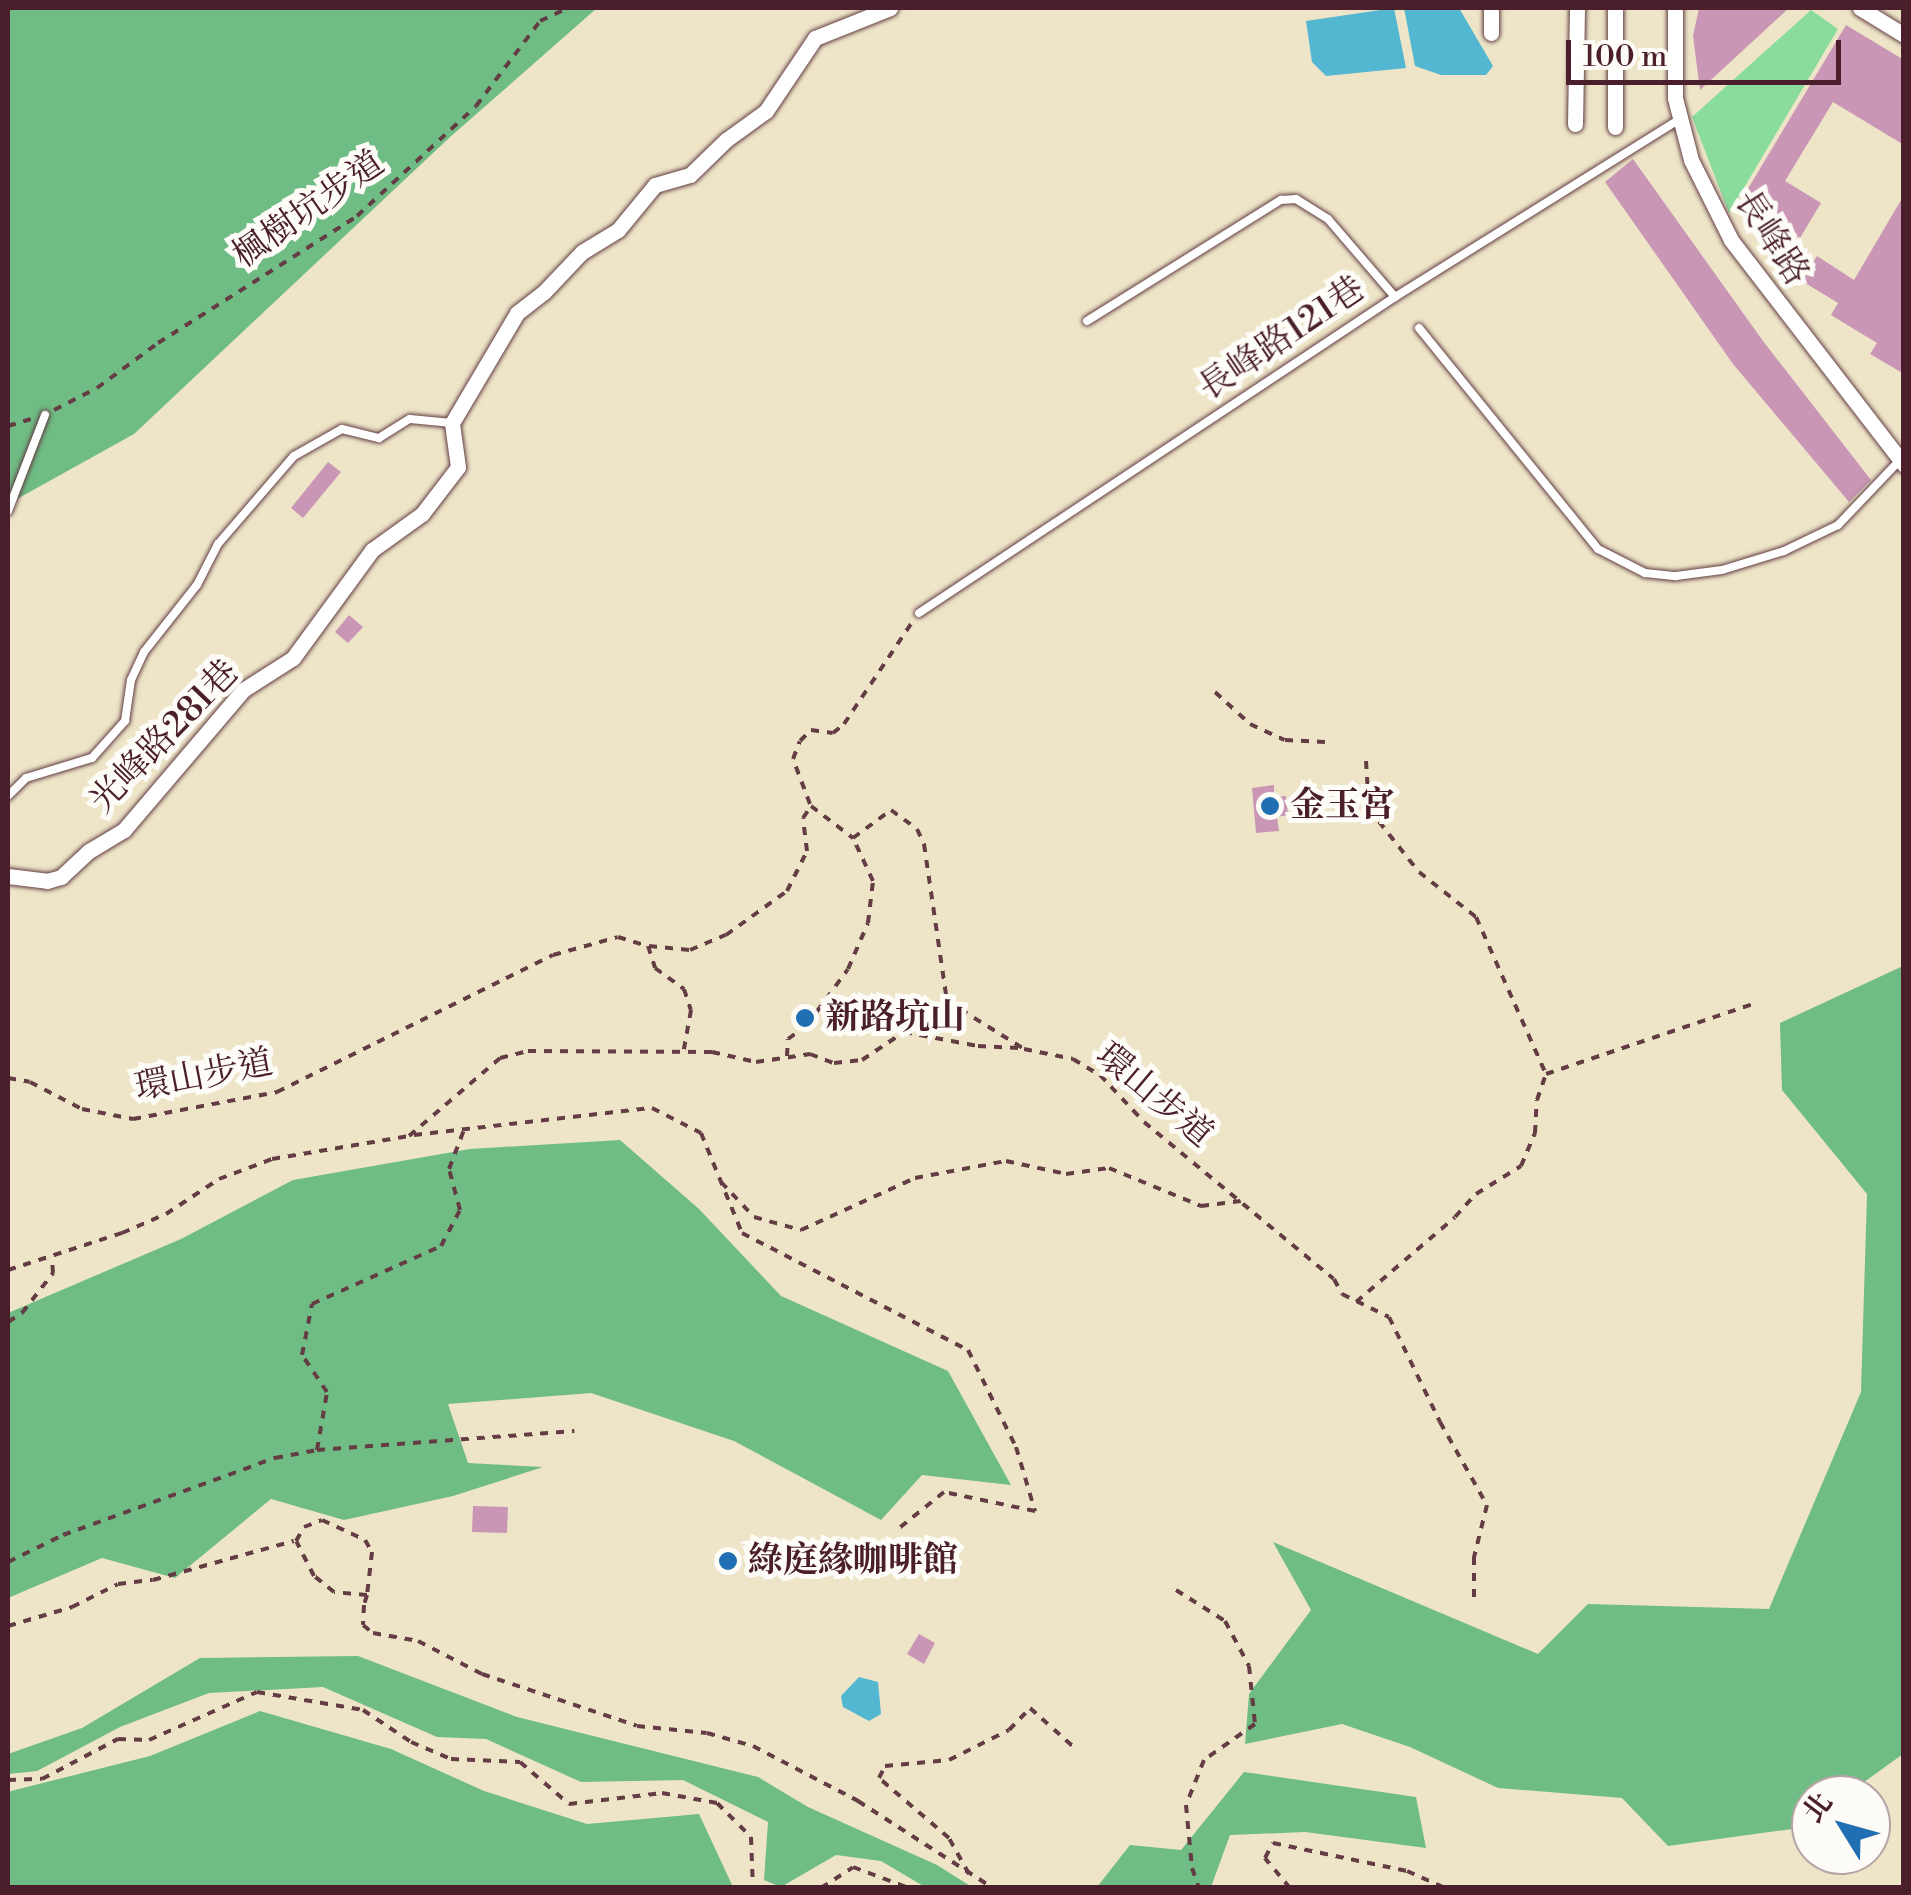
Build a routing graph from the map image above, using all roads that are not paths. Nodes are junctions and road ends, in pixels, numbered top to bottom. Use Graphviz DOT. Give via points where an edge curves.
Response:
graph roads {
  1 [pos="890,8"];
  2 [pos="1492,8"];
  3 [pos="1577,8"];
  4 [pos="1615,8"];
  5 [pos="1675,8"];
  6 [pos="1860,8"];
  7 [pos="1492,33"];
  8 [pos="1904,35"];
  9 [pos="1680,120"];
  10 [pos="1575,124"];
  11 [pos="1615,126"];
  12 [pos="1395,297"];
  13 [pos="1087,321"];
  14 [pos="1419,328"];
  15 [pos="45,415"];
  16 [pos="452,422"];
  17 [pos="1901,463"];
  18 [pos="8,511"];
  19 [pos="919,614"];
  20 [pos="8,796"];
  21 [pos="8,876"];
  1 -- 16 [label="street" via="815,38 766,111 690,175 654,184 618,230 582,252 517,313"];
  2 -- 7 [label="street"];
  3 -- 10 [label="street"];
  4 -- 11 [label="street"];
  5 -- 9 [label="street, 長峰路"];
  6 -- 8 [label="street"];
  9 -- 12 [label="lane, 長峰路121巷"];
  9 -- 17 [label="street, 長峰路" via="1690,160 1731,240"];
  12 -- 13 [label="lane" via="1328,219 1296,199 1281,200"];
  12 -- 19 [label="lane, 長峰路121巷"];
  14 -- 17 [label="lane" via="1598,550 1646,572 1722,570 1784,551 1838,525"];
  15 -- 18 [label="lane"];
  16 -- 20 [label="lane" via="410,419 379,438 342,429 294,456 218,544 198,585 144,652 131,680 125,721 92,758 26,778"];
  16 -- 21 [label="street, 光峰路281巷" via="458,466 422,514 372,550 293,658 243,690 124,830 61,876"];
}
